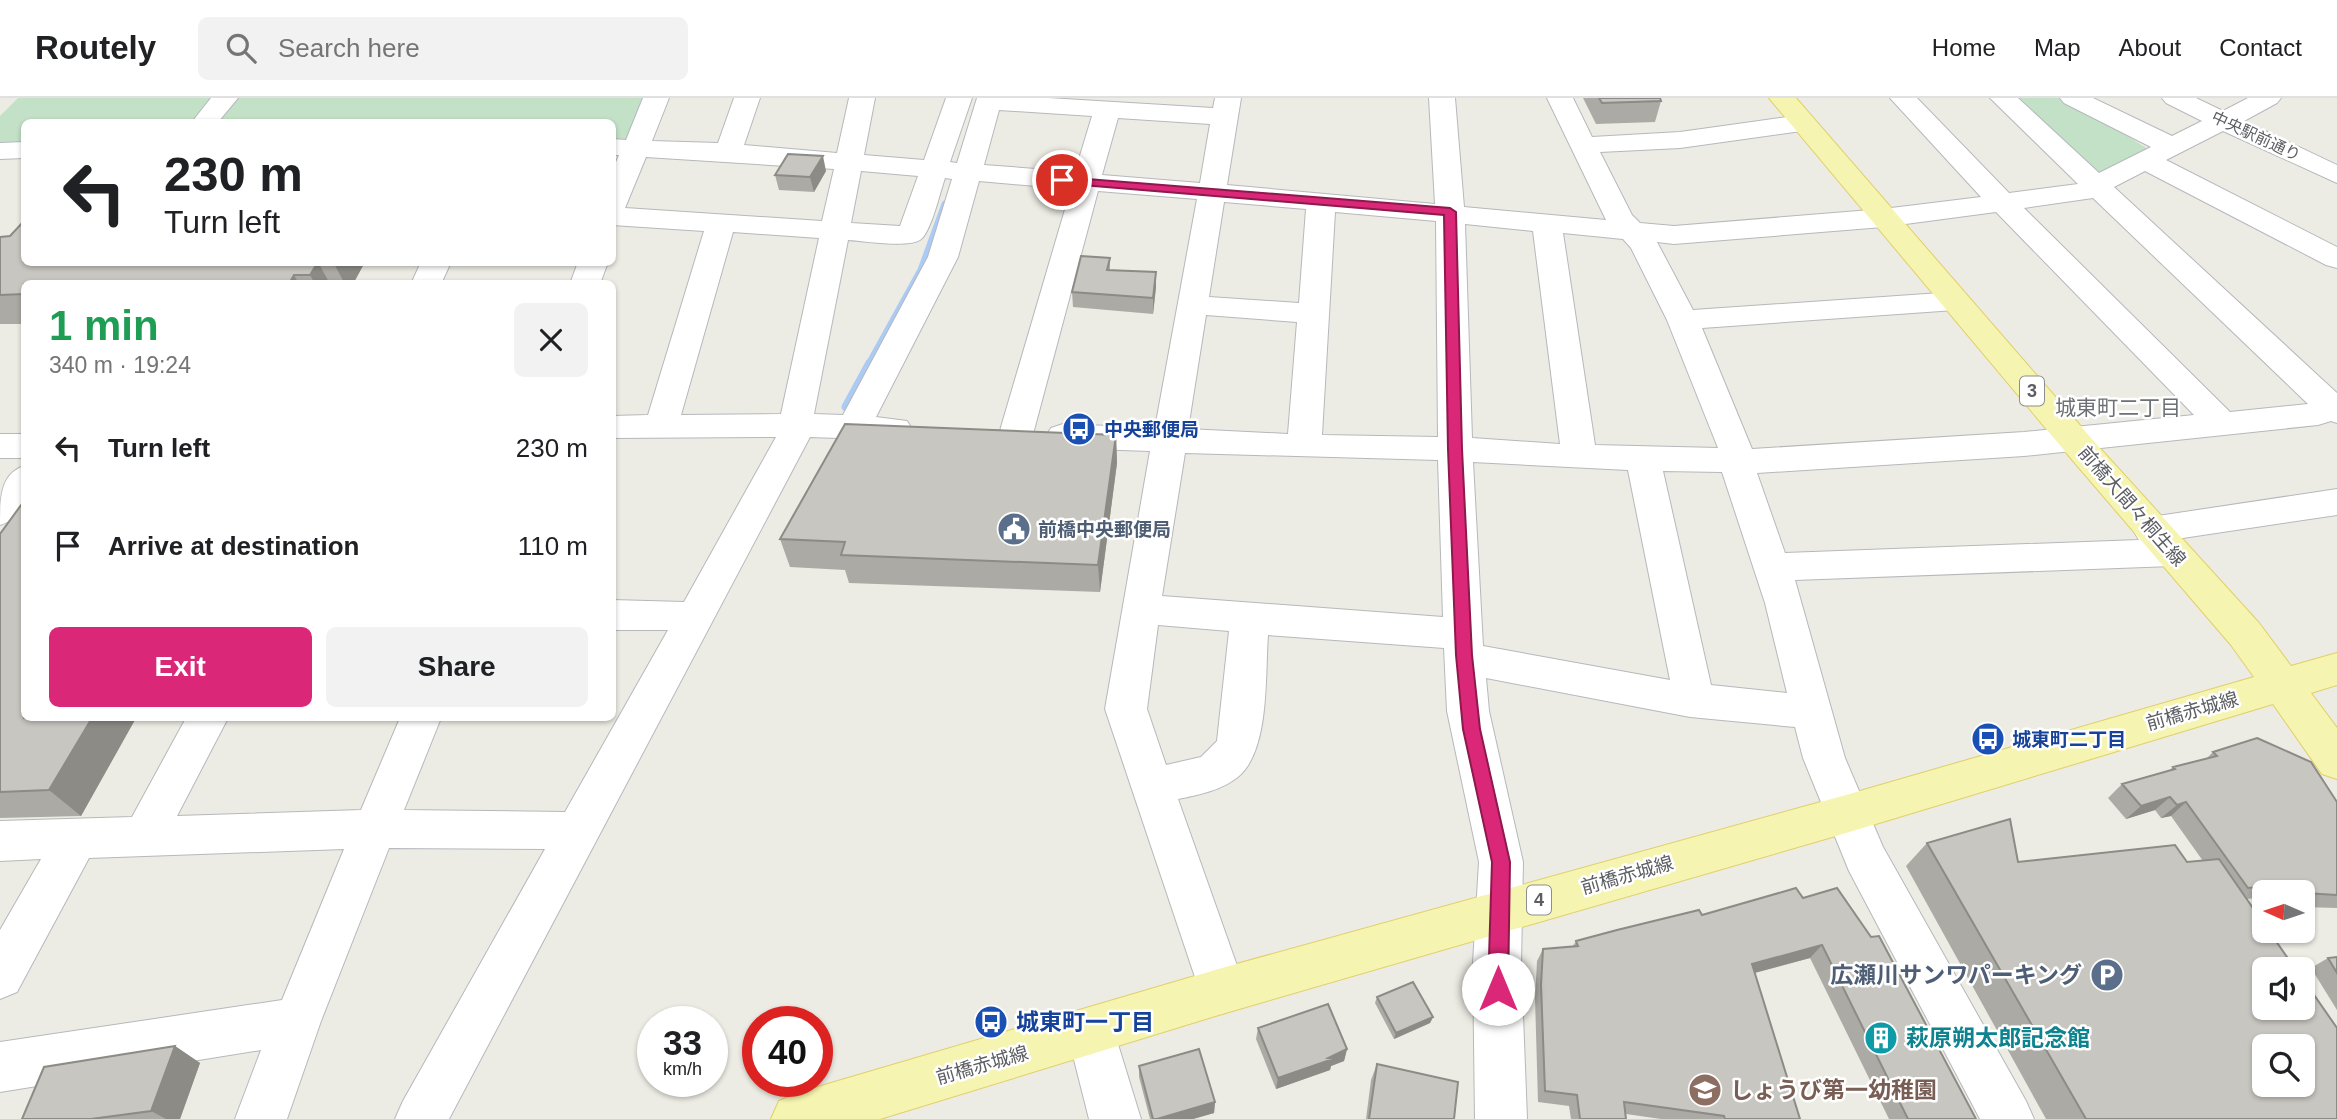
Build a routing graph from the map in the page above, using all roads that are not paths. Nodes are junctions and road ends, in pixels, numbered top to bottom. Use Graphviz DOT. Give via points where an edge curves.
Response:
graph roads {
  1 [pos="225,98"];
  2 [pos="656,98"];
  3 [pos="747,98"];
  4 [pos="862,98"];
  5 [pos="959,98"];
  6 [pos="1442,98"];
  7 [pos="1560,98"];
  8 [pos="1903,98"];
  9 [pos="2003,98"];
  10 [pos="2073,98"];
  11 [pos="2175,98"];
  12 [pos="2268,98"];
  13 [pos="990,100"];
  14 [pos="1138,105"];
  15 [pos="1226,108"];
  16 [pos="1107,109"];
  17 [pos="1792,110"];
  18 [pos="208,119"];
  19 [pos="2223,121"];
  20 [pos="1584,145"];
  21 [pos="2170,146"];
  22 [pos="624,147"];
  23 [pos="21,150"];
  24 [pos="0,151"];
  25 [pos="728,152"];
  26 [pos="2144,160"];
  27 [pos="849,163"];
  28 [pos="951,171"];
  29 [pos="2337,175"];
  30 [pos="1085,182"];
  31 [pos="2097,184"];
  32 [pos="616,187"];
  33 [pos="1211,192"];
  34 [pos="1321,202"];
  35 [pos="2002,202"];
  36 [pos="1450,212"];
  37 [pos="616,216"];
  38 [pos="1883,218"];
  39 [pos="723,223"];
  40 [pos="1547,224"];
  41 [pos="836,231"];
  42 [pos="1631,231"];
  43 [pos="2337,259"];
  44 [pos="1955,301"];
  45 [pos="1192,305"];
  46 [pos="1312,313"];
  47 [pos="1683,320"];
  48 [pos="2335,408"];
  49 [pos="2221,423"];
  50 [pos="797,425"];
  51 [pos="616,427"];
  52 [pos="854,427"];
  53 [pos="661,428"];
  54 [pos="921,430"];
  55 [pos="2072,438"];
  56 [pos="1169,440"];
  57 [pos="0,446"];
  58 [pos="21,446"];
  59 [pos="1304,446"];
  60 [pos="1455,449"];
  61 [pos="1579,457"];
  62 [pos="1643,460"];
  63 [pos="1738,461"];
  64 [pos="21,482"];
  65 [pos="2337,502"];
  66 [pos="0,512"];
  67 [pos="2162,541"];
  68 [pos="1773,567"];
  69 [pos="1140,609"];
  70 [pos="616,615"];
  71 [pos="695,618"];
  72 [pos="1250,618"];
  73 [pos="1463,643"];
  74 [pos="2337,669"];
  75 [pos="2282,685"];
  76 [pos="1690,700"];
  77 [pos="1814,712"];
  78 [pos="205,721"];
  79 [pos="419,721"];
  80 [pos="2337,761"];
  81 [pos="1152,786"];
  82 [pos="1846,814"];
  83 [pos="377,829"];
  84 [pos="145,835"];
  85 [pos="576,835"];
  86 [pos="77,837"];
  87 [pos="0,841"];
  88 [pos="1500,911"];
  89 [pos="0,976"];
  90 [pos="1222,991"];
  91 [pos="297,1021"];
  92 [pos="1092,1032"];
  93 [pos="0,1067"];
  94 [pos="261,1119"];
  95 [pos="421,1119"];
  96 [pos="797,1119"];
  97 [pos="1115,1119"];
  98 [pos="1501,1119"];
  99 [pos="2008,1119"];
  1 -- 18 [label="street"];
  2 -- 22 [label="street"];
  3 -- 25 [label="street"];
  4 -- 27 [label="street"];
  5 -- 28 [label="street" via="941,156"];
  6 -- 36 [label="street"];
  7 -- 20 [label="street"];
  8 -- 35 [label="street"];
  9 -- 31 [label="street"];
  10 -- 21 [label="street"];
  11 -- 19 [label="street, 中央駅前通り"];
  12 -- 19 [label="street"];
  13 -- 16 [label="street"];
  13 -- 28 [label="street"];
  14 -- 15 [label="street"];
  14 -- 16 [label="street"];
  15 -- 33 [label="street"];
  16 -- 30 [label="street"];
  17 -- 20 [label="street" via="1680,140"];
  17 -- 38 [label="main road, 前橋大間々桐生線 / 3"];
  19 -- 21 [label="street"];
  19 -- 29 [label="street, 中央駅前通り"];
  20 -- 42 [label="street" via="1620,219"];
  21 -- 26 [label="street"];
  22 -- 25 [label="street"];
  22 -- 32 [label="street"];
  23 -- 24 [label="street"];
  25 -- 27 [label="street"];
  26 -- 31 [label="street"];
  26 -- 43 [label="street"];
  27 -- 28 [label="street"];
  27 -- 41 [label="street"];
  28 -- 30 [label="street"];
  28 -- 41 [label="street" via="908,235"];
  28 -- 52 [label="street" via="943,257"];
  30 -- 33 [label="street"];
  30 -- 56 [label="street" via="1002,433"];
  31 -- 35 [label="street" via="2083,192"];
  31 -- 48 [label="street"];
  33 -- 34 [label="street"];
  33 -- 45 [label="street"];
  34 -- 36 [label="street"];
  34 -- 46 [label="street"];
  35 -- 38 [label="street"];
  35 -- 49 [label="street"];
  36 -- 40 [label="street"];
  36 -- 60 [label="street"];
  37 -- 39 [label="street"];
  38 -- 42 [label="street" via="1674,235"];
  38 -- 44 [label="main road, 前橋大間々桐生線 / 3"];
  39 -- 41 [label="street"];
  39 -- 53 [label="street"];
  40 -- 42 [label="street"];
  40 -- 61 [label="street"];
  41 -- 50 [label="street"];
  42 -- 47 [label="street" via="1644,244"];
  44 -- 47 [label="street"];
  44 -- 55 [label="main road, 前橋大間々桐生線 / 3"];
  45 -- 46 [label="street"];
  45 -- 56 [label="street"];
  46 -- 59 [label="street"];
  47 -- 63 [label="street"];
  48 -- 49 [label="street" via="2318,414"];
  49 -- 55 [label="street"];
  50 -- 52 [label="street"];
  50 -- 53 [label="street"];
  50 -- 71 [label="street"];
  51 -- 53 [label="street"];
  52 -- 54 [label="street"];
  55 -- 63 [label="street" via="1895,454"];
  55 -- 67 [label="main road, 前橋大間々桐生線 / 3"];
  56 -- 59 [label="street"];
  56 -- 69 [label="street"];
  57 -- 58 [label="street"];
  59 -- 60 [label="street"];
  60 -- 61 [label="street"];
  60 -- 73 [label="street"];
  61 -- 62 [label="street"];
  62 -- 63 [label="street"];
  62 -- 76 [label="street" via="1691,684"];
  63 -- 68 [label="street"];
  64 -- 66 [label="street"];
  65 -- 67 [label="street"];
  67 -- 68 [label="street"];
  67 -- 75 [label="main road, 前橋大間々桐生線 / 3" via="2245,634"];
  68 -- 77 [label="street"];
  69 -- 72 [label="street"];
  69 -- 81 [label="street" via="1126,709"];
  70 -- 71 [label="street"];
  71 -- 85 [label="street"];
  72 -- 73 [label="street" via="1429,633"];
  72 -- 81 [label="street" via="1235,752 1218,770"];
  73 -- 76 [label="street" via="1485,662"];
  73 -- 88 [label="street" via="1470,720 1501,862"];
  74 -- 75 [label="main road, 前橋赤城線 / 4"];
  75 -- 80 [label="main road, 前橋大間々桐生線 / 3"];
  75 -- 82 [label="main road, 前橋赤城線 / 4"];
  76 -- 77 [label="street"];
  77 -- 82 [label="street" via="1824,758"];
  78 -- 84 [label="street"];
  79 -- 83 [label="street"];
  81 -- 90 [label="street"];
  82 -- 88 [label="main road, 前橋赤城線 / 4"];
  82 -- 99 [label="street"];
  83 -- 84 [label="street"];
  83 -- 85 [label="street" via="559,830"];
  83 -- 91 [label="street"];
  84 -- 86 [label="street"];
  85 -- 95 [label="street"];
  86 -- 87 [label="street"];
  86 -- 89 [label="street"];
  88 -- 90 [label="main road, 前橋赤城線 / 4"];
  88 -- 98 [label="street"];
  90 -- 92 [label="main road, 前橋赤城線 / 4"];
  91 -- 93 [label="street"];
  91 -- 94 [label="street"];
  92 -- 96 [label="main road, 前橋赤城線 / 4"];
  92 -- 97 [label="street"];
}
